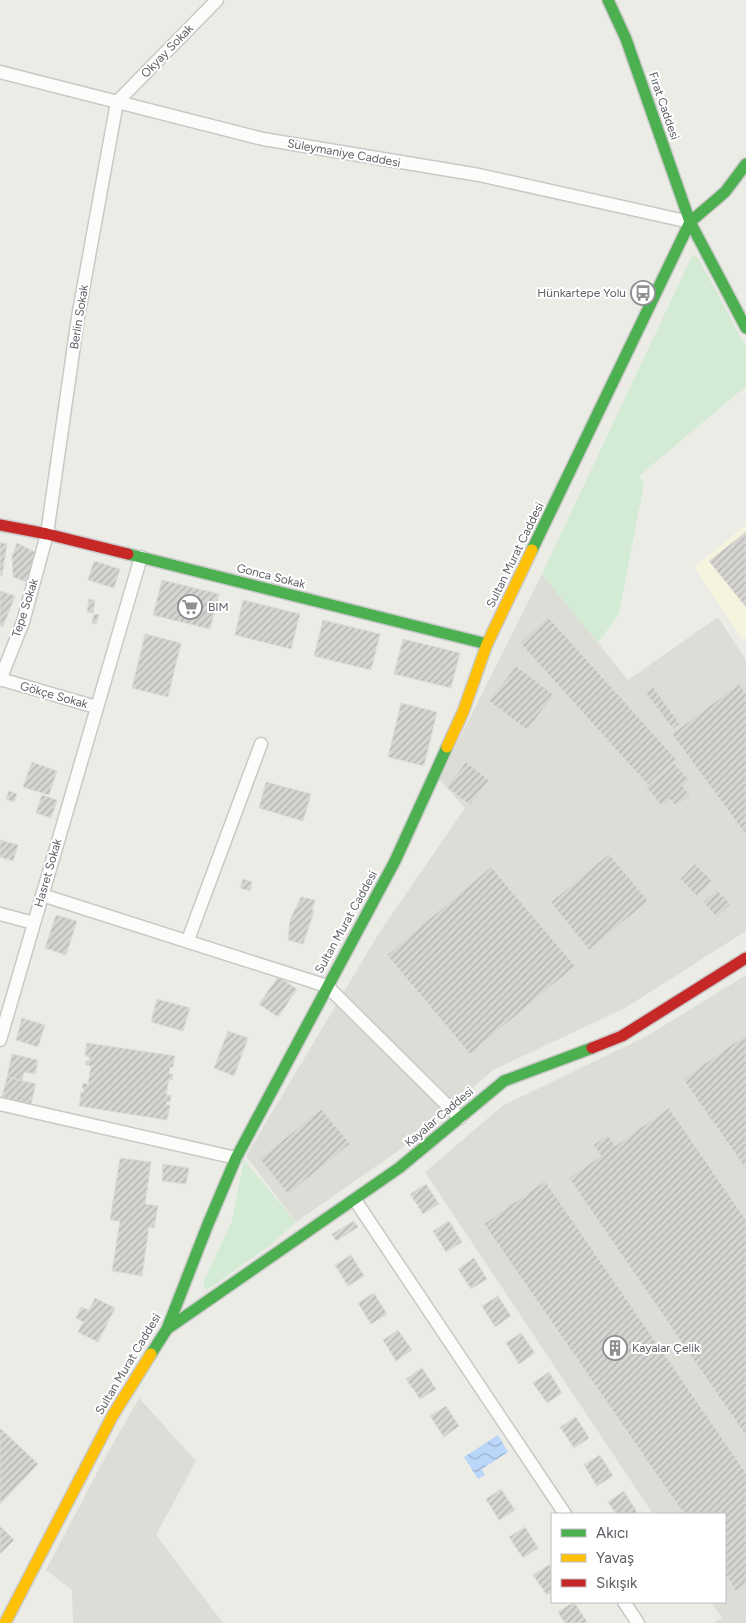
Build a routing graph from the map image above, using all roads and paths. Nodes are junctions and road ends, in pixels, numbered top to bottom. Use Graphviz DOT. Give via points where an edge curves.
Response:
graph roads {
  1 [pos="217,0"];
  2 [pos="608,0"];
  3 [pos="0,72"];
  4 [pos="117,102"];
  5 [pos="746,164"];
  6 [pos="690,222"];
  7 [pos="746,328"];
  8 [pos="0,524"];
  9 [pos="47,534"];
  10 [pos="141,558"];
  11 [pos="488,644"];
  12 [pos="6,646"];
  13 [pos="0,680"];
  14 [pos="96,707"];
  15 [pos="261,744"];
  16 [pos="42,895"];
  17 [pos="0,914"];
  18 [pos="34,923"];
  19 [pos="188,940"];
  20 [pos="746,958"];
  21 [pos="326,986"];
  22 [pos="0,1040"];
  23 [pos="0,1104"];
  24 [pos="460,1118"];
  25 [pos="236,1158"];
  26 [pos="355,1200"];
  27 [pos="167,1329"];
  28 [pos="564,1513"];
  29 [pos="625,1603"];
  30 [pos="5,1623"];
  31 [pos="638,1623"];
  1 -- 4 [label="street, Okyay Sokak"];
  2 -- 6 [label="street, Fırat Caddesi" via="626,39"];
  3 -- 4 [label="street, Süleymaniye Caddesi"];
  4 -- 6 [label="street, Süleymaniye Caddesi" via="263,139 479,175"];
  4 -- 9 [label="street, Berlin Sokak" via="78,317"];
  5 -- 6 [label="street" via="725,192"];
  6 -- 7 [label="street, Fırat Caddesi"];
  6 -- 11 [label="street, Sultan Murat Caddesi"];
  8 -- 9 [label="street, Gonca Sokak"];
  9 -- 10 [label="street, Gonca Sokak"];
  9 -- 12 [label="street, Tepe Sokak" via="23,622"];
  10 -- 11 [label="street, Gonca Sokak"];
  10 -- 14 [label="street, Hasret Sokak"];
  11 -- 21 [label="street, Sultan Murat Caddesi" via="463,712 395,862"];
  12 -- 13 [label="street, Tepe Sokak"];
  12 -- 14 [label="street, Gökçe Sokak" via="0,679"];
  14 -- 16 [label="street, Hasret Sokak"];
  15 -- 19 [label="street"];
  16 -- 18 [label="street, Hasret Sokak"];
  16 -- 19 [label="street"];
  17 -- 18 [label="street"];
  18 -- 22 [label="street, Hasret Sokak"];
  19 -- 21 [label="street"];
  20 -- 24 [label="street, Kayalar Caddesi" via="622,1036 504,1081"];
  21 -- 24 [label="street"];
  21 -- 25 [label="street, Sultan Murat Caddesi"];
  23 -- 25 [label="street"];
  24 -- 26 [label="street, Kayalar Caddesi"];
  25 -- 27 [label="street, Sultan Murat Caddesi"];
  26 -- 27 [label="street, Kayalar Caddesi"];
  26 -- 28 [label="street"];
  27 -- 30 [label="street, Sultan Murat Caddesi" via="113,1415"];
  29 -- 31 [label="street"];
}
